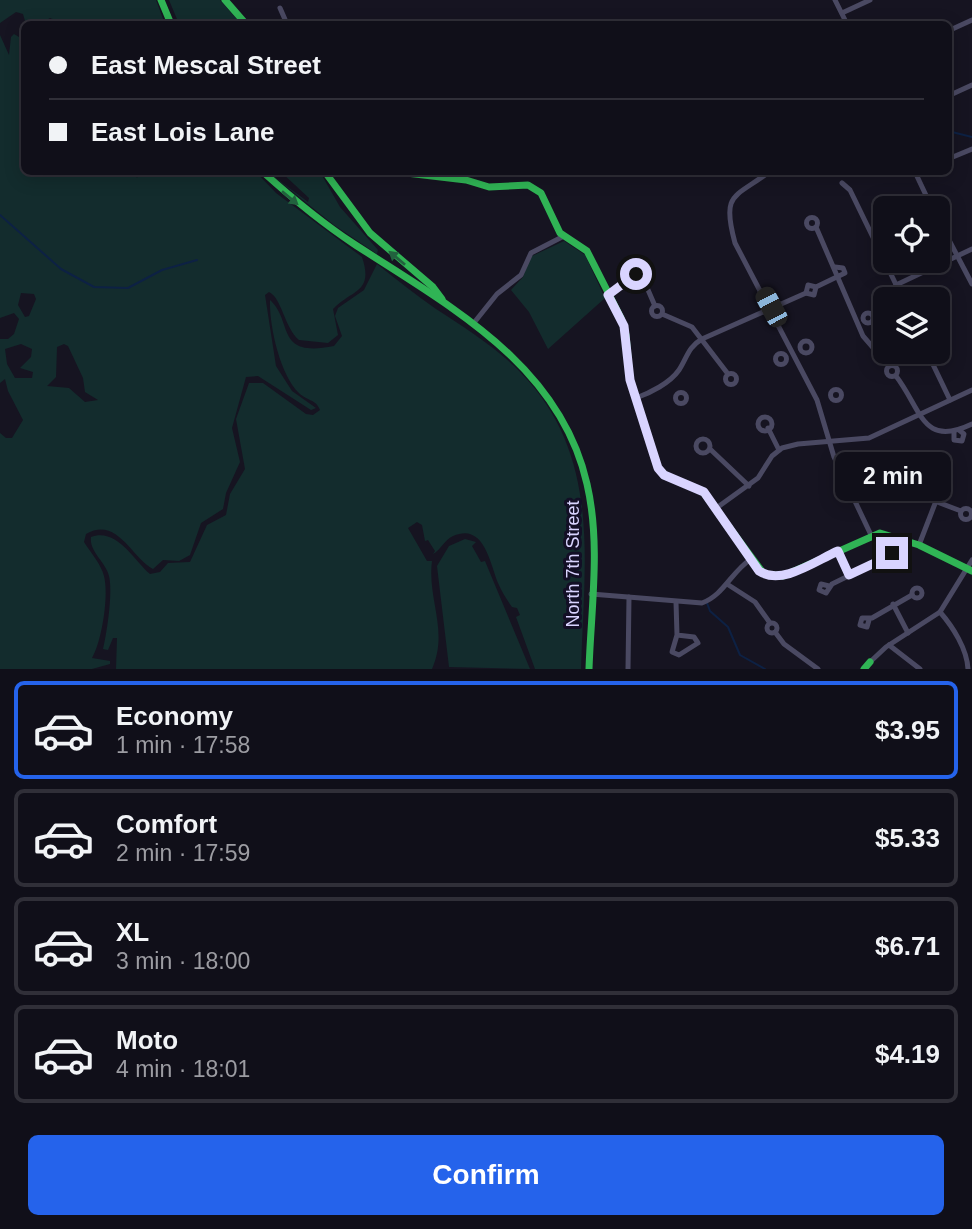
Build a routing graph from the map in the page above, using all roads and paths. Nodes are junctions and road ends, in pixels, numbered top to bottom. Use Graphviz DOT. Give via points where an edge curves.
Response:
graph roads {
  1 [pos="161,0"];
  2 [pos="167,0"];
  3 [pos="225,0"];
  4 [pos="835,0"];
  5 [pos="870,0"];
  6 [pos="280,8"];
  7 [pos="842,13"];
  8 [pos="972,20"];
  9 [pos="172,21"];
  10 [pos="172,21"];
  11 [pos="243,21"];
  12 [pos="286,21"];
  13 [pos="846,21"];
  14 [pos="952,29"];
  15 [pos="972,85"];
  16 [pos="952,94"];
  17 [pos="972,149"];
  18 [pos="952,157"];
  19 [pos="265,175"];
  20 [pos="328,175"];
  21 [pos="424,175"];
  22 [pos="764,175"];
  23 [pos="918,175"];
  24 [pos="842,183"];
  25 [pos="927,196"];
  26 [pos="816,227"];
  27 [pos="564,236"];
  28 [pos="950,240"];
  29 [pos="972,249"];
  30 [pos="959,256"];
  31 [pos="839,277"];
  32 [pos="972,284"];
  33 [pos="896,285"];
  34 [pos="608,295"];
  35 [pos="446,304"];
  36 [pos="771,307"];
  37 [pos="473,324"];
  38 [pos="702,339"];
  39 [pos="797,352"];
  40 [pos="786,357"];
  41 [pos="934,364"];
  42 [pos="728,374"];
  43 [pos="669,380"];
  44 [pos="972,390"];
  45 [pos="678,393"];
  46 [pos="831,395"];
  47 [pos="636,398"];
  48 [pos="817,400"];
  49 [pos="950,400"];
  50 [pos="921,414"];
  51 [pos="972,424"];
  52 [pos="768,428"];
  53 [pos="829,442"];
  54 [pos="710,449"];
  55 [pos="779,450"];
  56 [pos="749,485"];
  57 [pos="906,485"];
  58 [pos="936,502"];
  59 [pos="715,509"];
  60 [pos="961,511"];
  61 [pos="871,535"];
  62 [pos="919,545"];
  63 [pos="838,551"];
  64 [pos="751,559"];
  65 [pos="883,559"];
  66 [pos="972,560"];
  67 [pos="970,570"];
  68 [pos="849,575"];
  69 [pos="727,584"];
  70 [pos="829,586"];
  71 [pos="591,594"];
  72 [pos="912,595"];
  73 [pos="629,597"];
  74 [pos="676,602"];
  75 [pos="893,604"];
  76 [pos="940,612"];
  77 [pos="869,620"];
  78 [pos="908,633"];
  79 [pos="677,635"];
  80 [pos="888,645"];
  81 [pos="867,665"];
  82 [pos="589,669"];
  83 [pos="628,669"];
  84 [pos="818,669"];
  85 [pos="826,669"];
  86 [pos="920,669"];
  87 [pos="968,669"];
  1 -- 9 [label="main road"];
  2 -- 10 [label="main road"];
  3 -- 11 [label="main road"];
  4 -- 7 [label="street"];
  5 -- 7 [label="street"];
  6 -- 12 [label="street"];
  7 -- 13 [label="street"];
  8 -- 14 [label="street"];
  15 -- 16 [label="street"];
  17 -- 18 [label="street"];
  19 -- 35 [label="main road, North 7th Street, one-way" via="320,222"];
  35 -- 20 [label="main road, North 7th Street, one-way" via="433,287 370,233"];
  21 -- 27 [label="main road" via="489,187 528,186 541,193"];
  22 -- 36 [label="street" via="742,188 732,201 729,216 735,243"];
  23 -- 25 [label="street"];
  24 -- 33 [label="street" via="850,190"];
  26 -- 31 [label="street"];
  27 -- 34 [label="main road" via="587,251"];
  27 -- 37 [label="street" via="531,253 521,275 497,294"];
  28 -- 30 [label="street"];
  29 -- 30 [label="street"];
  30 -- 32 [label="street"];
  30 -- 33 [label="street"];
  31 -- 36 [label="street" via="816,287 808,285 806,293"];
  31 -- 50 [label="street" via="863,336"];
  34 -- 38 [label="street" via="639,275 655,306 662,307 662,314 692,327"];
  34 -- 47 [label="main road" via="624,326"];
  35 -- 37 [label="main road, North 7th Street"];
  36 -- 38 [label="street"];
  36 -- 39 [label="street"];
  37 -- 71 [label="main road, North 7th Street" via="533,375 569,429 590,498"];
  38 -- 42 [label="street"];
  38 -- 43 [label="street" via="693,344"];
  39 -- 40 [label="street"];
  39 -- 48 [label="street"];
  41 -- 49 [label="street"];
  43 -- 45 [label="street"];
  43 -- 47 [label="street"];
  44 -- 49 [label="street"];
  46 -- 48 [label="street"];
  47 -- 59 [label="main road" via="658,468 664,475 697,487"];
  48 -- 53 [label="street"];
  49 -- 50 [label="street"];
  50 -- 51 [label="street" via="936,433"];
  50 -- 53 [label="street" via="869,438"];
  52 -- 55 [label="street"];
  53 -- 55 [label="street"];
  53 -- 61 [label="street"];
  54 -- 56 [label="street"];
  55 -- 56 [label="street"];
  56 -- 59 [label="street"];
  57 -- 58 [label="street"];
  58 -- 60 [label="street"];
  58 -- 62 [label="street"];
  59 -- 64 [label="main road"];
  61 -- 62 [label="main road" via="891,534"];
  61 -- 63 [label="main road"];
  62 -- 67 [label="main road"];
  63 -- 64 [label="main road" via="775,577 759,571"];
  63 -- 68 [label="street"];
  64 -- 69 [label="street"];
  65 -- 68 [label="street"];
  66 -- 67 [label="street"];
  67 -- 76 [label="street"];
  68 -- 70 [label="street"];
  69 -- 74 [label="street" via="717,596 702,603"];
  69 -- 84 [label="street" via="755,602 776,626 784,644"];
  71 -- 73 [label="street"];
  71 -- 82 [label="main road, North 7th Street"];
  72 -- 75 [label="street"];
  73 -- 74 [label="street"];
  73 -- 83 [label="street"];
  74 -- 79 [label="street"];
  75 -- 77 [label="street"];
  75 -- 78 [label="street"];
  76 -- 78 [label="street"];
  76 -- 87 [label="street" via="956,634"];
  78 -- 80 [label="street"];
  79 -- 79 [label="street" via="671,648 674,654 698,643 694,637"];
  80 -- 81 [label="street"];
  80 -- 86 [label="street"];
  84 -- 85 [label="street"];
}
